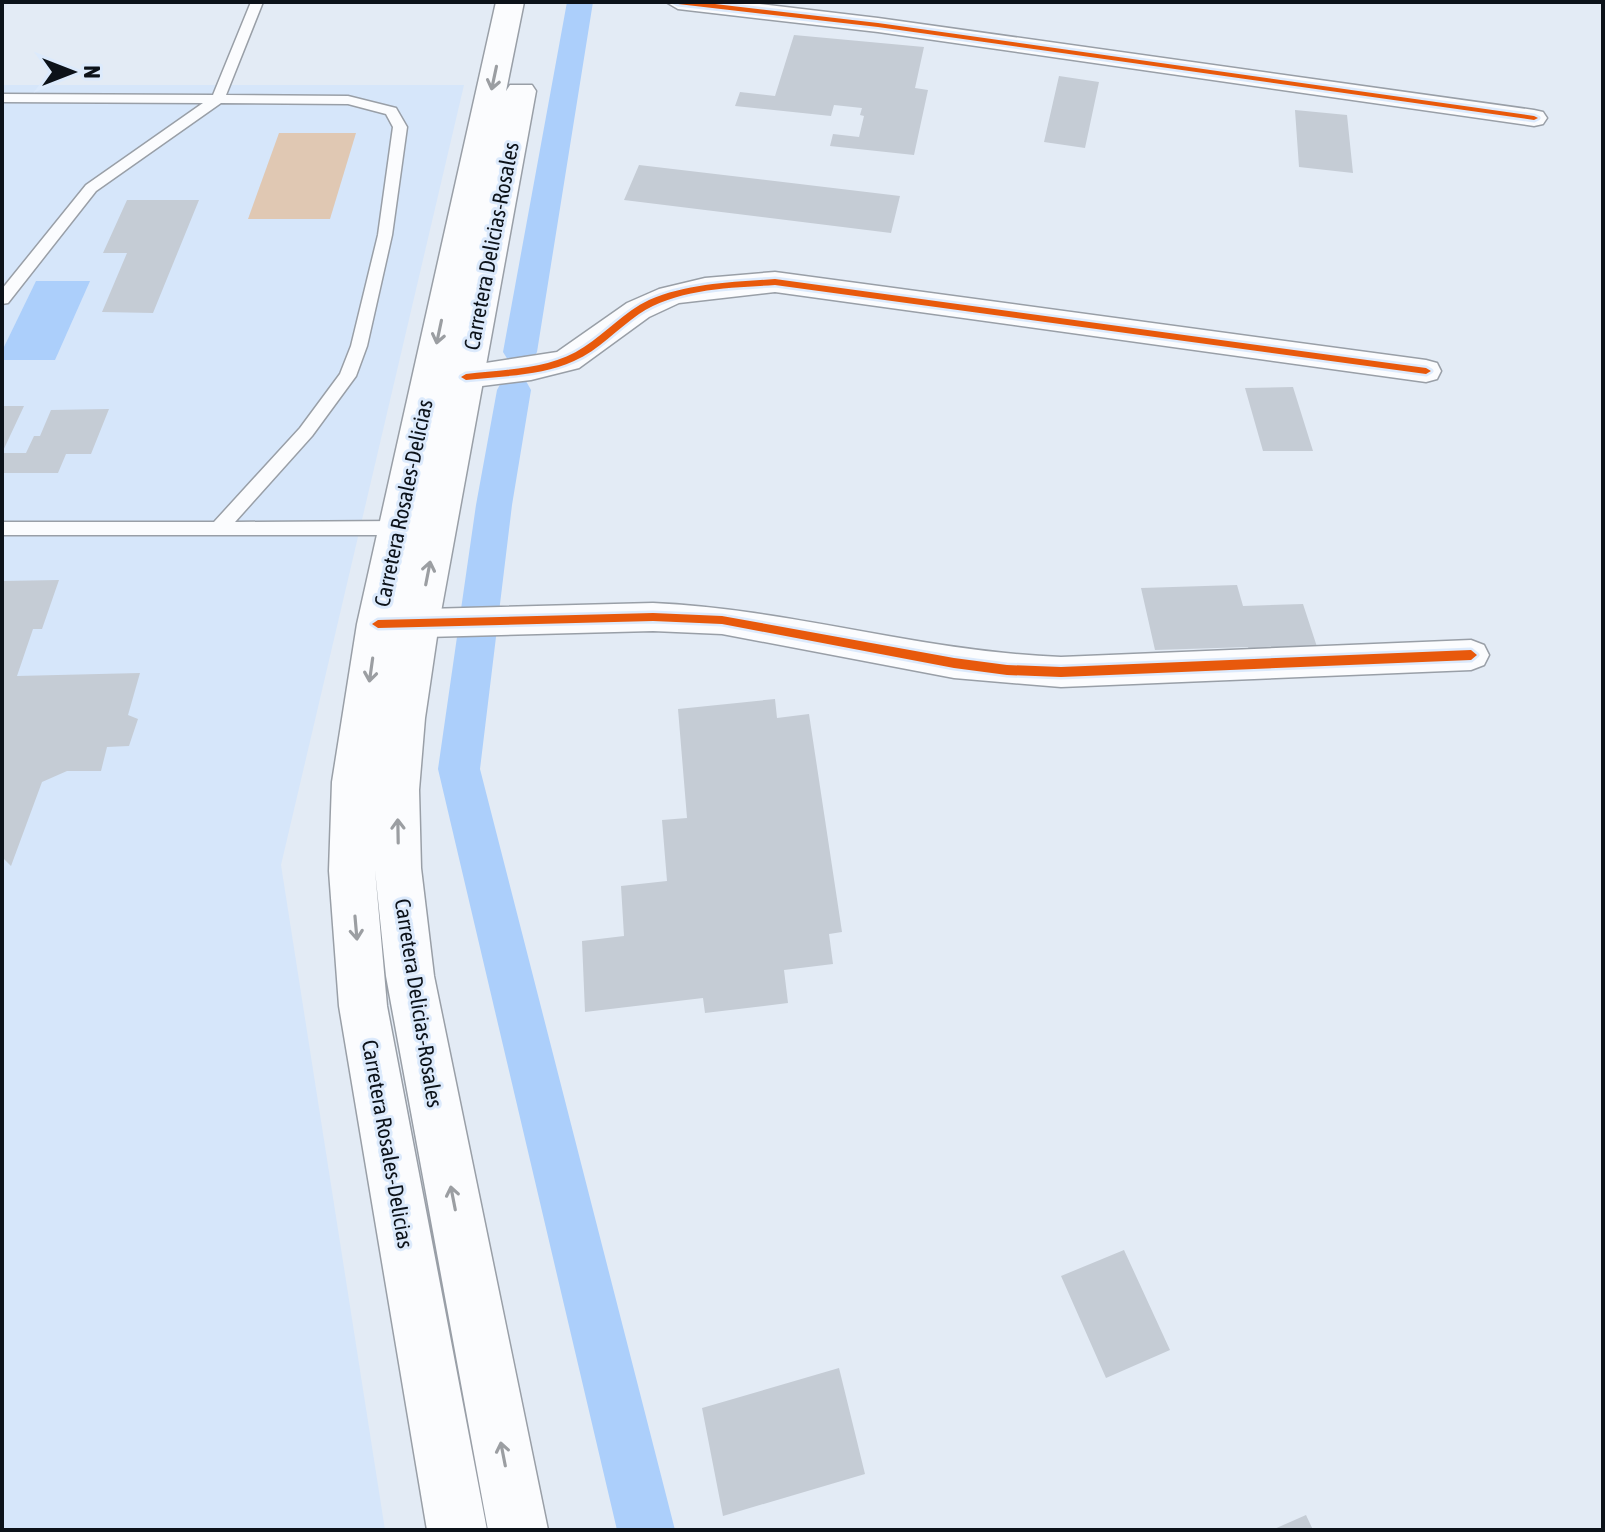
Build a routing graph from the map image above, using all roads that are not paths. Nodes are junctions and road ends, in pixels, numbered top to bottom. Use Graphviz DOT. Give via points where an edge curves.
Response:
graph roads {
  1 [pos="257,2"];
  2 [pos="510,2"];
  3 [pos="538,2"];
  4 [pos="678,2"];
  5 [pos="2,98"];
  6 [pos="218,99"];
  7 [pos="1534,118"];
  8 [pos="2,299"];
  9 [pos="1426,371"];
  10 [pos="466,377"];
  11 [pos="219,528"];
  12 [pos="398,528"];
  13 [pos="4,529"];
  14 [pos="418,624"];
  15 [pos="1471,655"];
  16 [pos="457,1530"];
  17 [pos="518,1530"];
  1 -- 6 [label="lane"];
  2 -- 12 [label="main road, Carretera Rosales-Delicias, one-way"];
  3 -- 10 [label="main road, Carretera Delicias-Rosales"];
  4 -- 7 [label="street" via="910,29"];
  5 -- 6 [label="lane"];
  6 -- 8 [label="lane" via="91,188"];
  6 -- 11 [label="lane" via="348,100 391,111 400,127 385,235 348,376 306,432"];
  9 -- 10 [label="street" via="775,282 667,298 638,311 569,359"];
  14 -- 10 [label="main road, Carretera Delicias-Rosales, one-way"];
  11 -- 12 [label="lane"];
  11 -- 13 [label="lane"];
  12 -- 14 [label="main road, Carretera Rosales-Delicias"];
  14 -- 15 [label="street" via="722,620 1007,670 1061,672"];
  14 -- 16 [label="main road, Carretera Rosales-Delicias, one-way" via="354,782 352,871 363,1006"];
  17 -- 14 [label="main road, Carretera Delicias-Rosales, one-way" via="410,976 398,868 397,790"];
}
